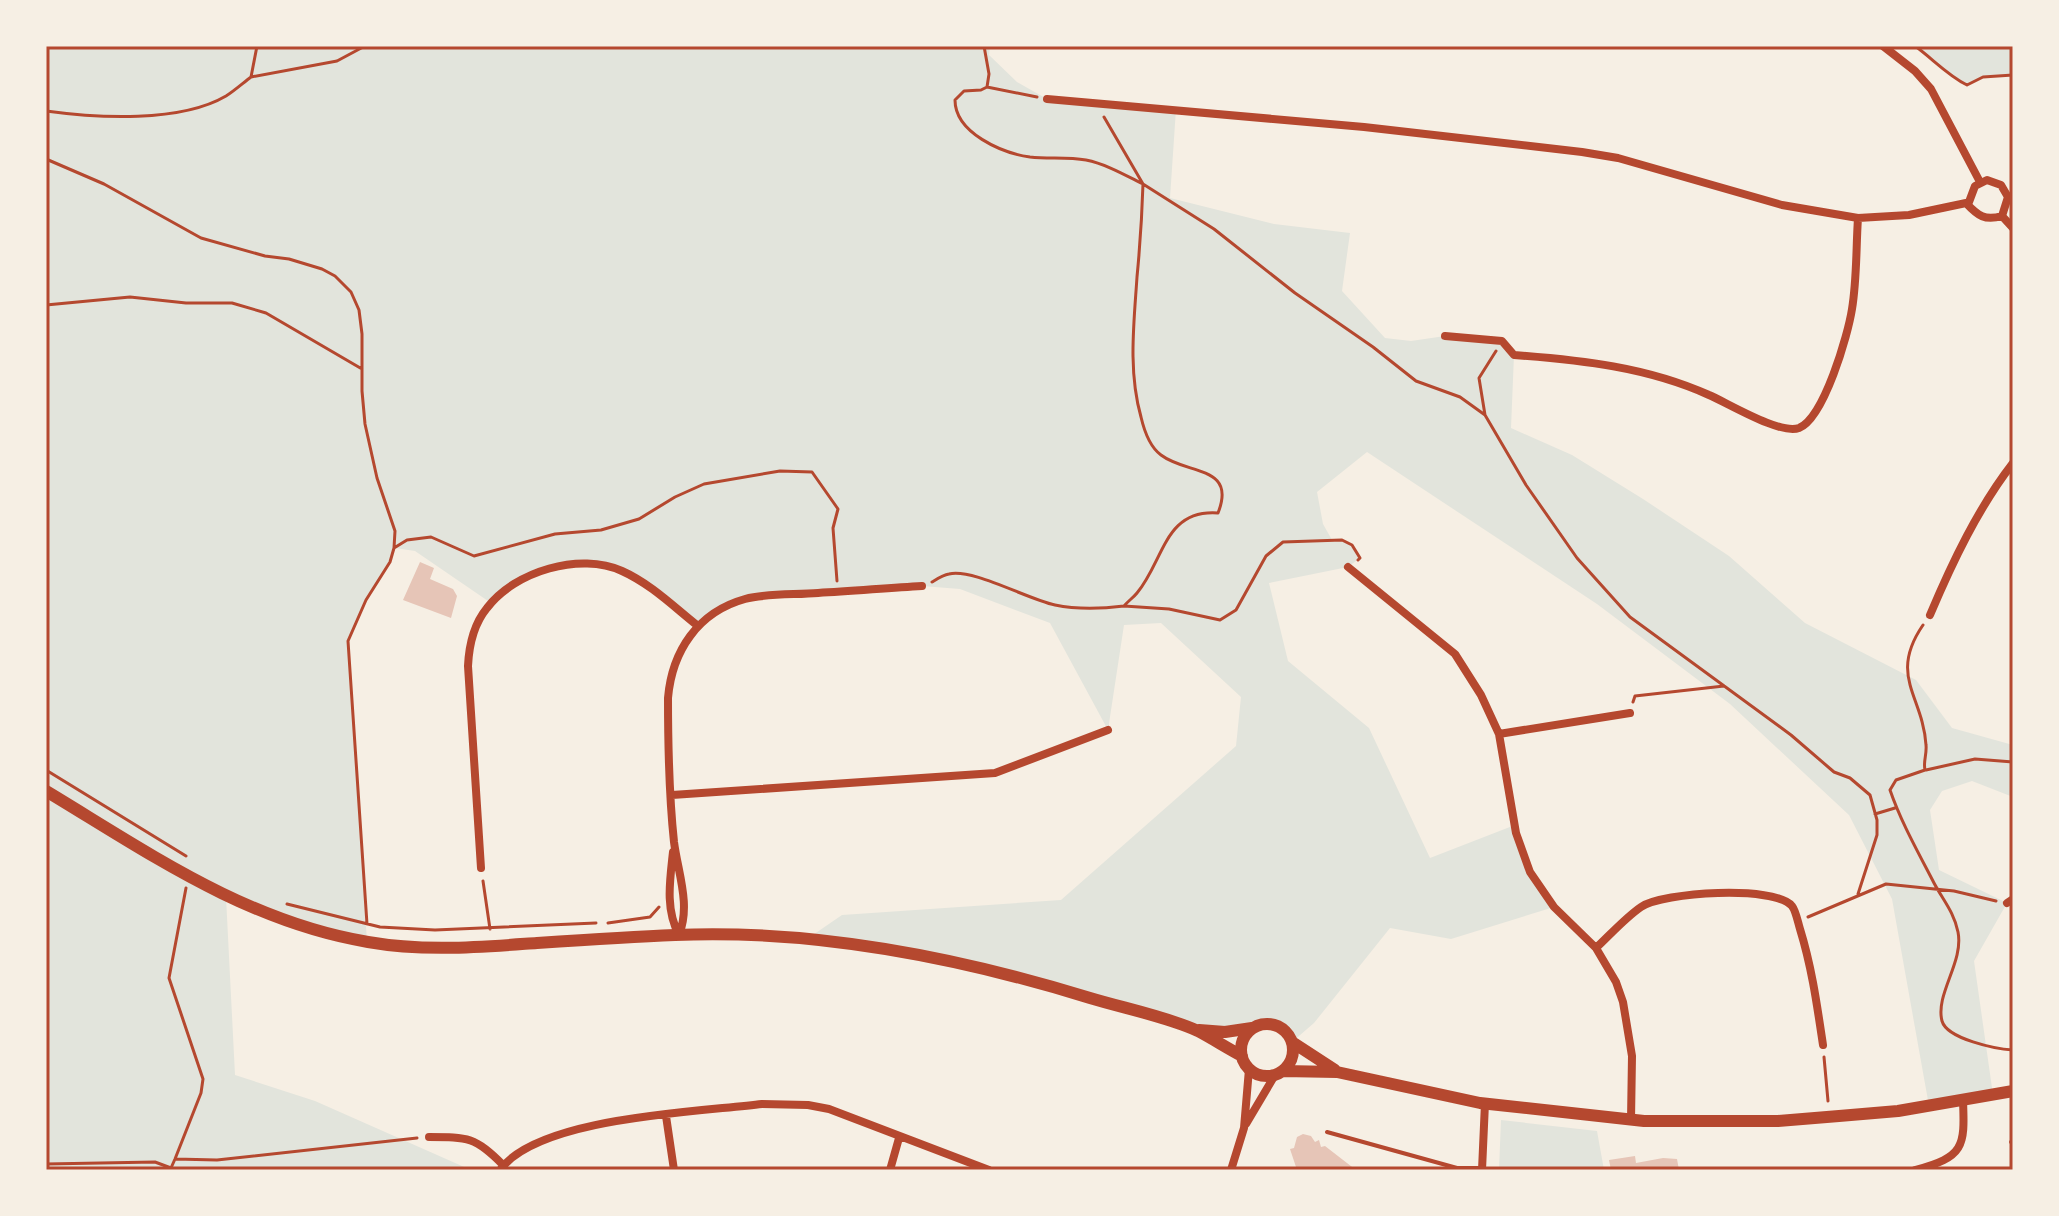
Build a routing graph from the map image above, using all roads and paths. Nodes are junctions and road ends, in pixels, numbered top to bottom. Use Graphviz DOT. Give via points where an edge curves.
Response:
graph roads {
  1 [pos="257,46"];
  2 [pos="365,46"];
  3 [pos="984,46"];
  4 [pos="1883,46"];
  5 [pos="1915,46"];
  6 [pos="2013,75"];
  7 [pos="251,77"];
  8 [pos="987,87"];
  9 [pos="1047,99"];
  10 [pos="1097,104"];
  11 [pos="46,111"];
  12 [pos="46,159"];
  13 [pos="1980,182"];
  14 [pos="1143,184"];
  15 [pos="1966,203"];
  16 [pos="2002,216"];
  17 [pos="1858,218"];
  18 [pos="2013,228"];
  19 [pos="46,305"];
  20 [pos="1445,336"];
  21 [pos="1502,341"];
  22 [pos="362,369"];
  23 [pos="1485,415"];
  24 [pos="2013,463"];
  25 [pos="394,548"];
  26 [pos="1348,567"];
  27 [pos="922,586"];
  28 [pos="838,592"];
  29 [pos="1124,606"];
  30 [pos="1930,615"];
  31 [pos="698,626"];
  32 [pos="1724,686"];
  33 [pos="1630,713"];
  34 [pos="1108,730"];
  35 [pos="1499,734"];
  36 [pos="2013,762"];
  37 [pos="46,770"];
  38 [pos="1925,770"];
  39 [pos="46,791"];
  40 [pos="672,795"];
  41 [pos="1896,808"];
  42 [pos="1875,814"];
  43 [pos="674,843"];
  44 [pos="194,861"];
  45 [pos="481,868"];
  46 [pos="188,876"];
  47 [pos="1937,889"];
  48 [pos="1858,894"];
  49 [pos="2010,901"];
  50 [pos="282,903"];
  51 [pos="670,905"];
  52 [pos="1798,922"];
  53 [pos="367,924"];
  54 [pos="490,929"];
  55 [pos="679,935"];
  56 [pos="1596,948"];
  57 [pos="1252,1028"];
  58 [pos="1196,1030"];
  59 [pos="1292,1042"];
  60 [pos="1823,1045"];
  61 [pos="2013,1050"];
  62 [pos="1242,1056"];
  63 [pos="1249,1069"];
  64 [pos="1337,1072"];
  65 [pos="1279,1073"];
  66 [pos="2013,1091"];
  67 [pos="1963,1101"];
  68 [pos="1485,1103"];
  69 [pos="666,1116"];
  70 [pos="1829,1117"];
  71 [pos="1631,1120"];
  72 [pos="1244,1128"];
  73 [pos="1327,1132"];
  74 [pos="429,1137"];
  75 [pos="899,1138"];
  76 [pos="175,1159"];
  77 [pos="63,1163"];
  78 [pos="46,1164"];
  79 [pos="502,1168"];
  80 [pos="172,1169"];
  81 [pos="1482,1169"];
  82 [pos="64,1170"];
  83 [pos="674,1170"];
  84 [pos="890,1170"];
  85 [pos="989,1170"];
  86 [pos="1231,1170"];
  87 [pos="1915,1170"];
  1 -- 7 [label="path"];
  2 -- 7 [label="path" via="337,61"];
  3 -- 8 [label="path"];
  4 -- 13 [label="street" via="1931,89"];
  5 -- 6 [label="path" via="1948,76 1967,85 1983,77"];
  7 -- 11 [label="path" via="224,97 160,115"];
  8 -- 9 [label="path"];
  8 -- 14 [label="path" via="964,91 955,100 958,116 986,140 1016,154 1087,160"];
  9 -- 10 [label="street"];
  10 -- 14 [label="path"];
  10 -- 17 [label="street" via="1582,152 1782,205"];
  12 -- 22 [label="path" via="104,184 201,238 335,276 359,310"];
  13 -- 15 [label="street"];
  13 -- 16 [label="street" via="1994,181 2006,190 2008,204"];
  14 -- 23 [label="path" via="1214,229 1416,381 1460,397"];
  14 -- 29 [label="path" via="1132,345 1141,418 1153,448 1213,476 1223,497 1218,513 1191,516 1181,523"];
  15 -- 16 [label="street" via="1983,218"];
  15 -- 17 [label="street" via="1909,215"];
  16 -- 18 [label="street"];
  17 -- 21 [label="street" via="1852,308 1833,374 1809,422 1796,429 1612,364 1514,355"];
  19 -- 22 [label="path" via="130,297 232,303 266,313"];
  20 -- 21 [label="street"];
  21 -- 23 [label="path" via="1479,378"];
  22 -- 25 [label="path" via="365,424 395,531"];
  23 -- 32 [label="path" via="1577,558 1630,617"];
  24 -- 30 [label="street" via="1948,572"];
  25 -- 28 [label="path" via="431,537 474,556 639,519 704,484 780,471 812,472 838,509 833,528"];
  25 -- 53 [label="path" via="348,641"];
  26 -- 29 [label="path" via="1360,558 1342,540 1292,540 1275,546 1236,610 1220,620"];
  26 -- 35 [label="street" via="1455,654"];
  27 -- 28 [label="street"];
  27 -- 29 [label="path" via="965,573 1055,605 1095,610"];
  28 -- 31 [label="street" via="745,599"];
  30 -- 38 [label="path" via="1914,638 1906,664 1927,746"];
  31 -- 40 [label="street" via="669,680"];
  31 -- 45 [label="street" via="648,586 600,565 564,566 529,576 491,603 473,633 468,656"];
  32 -- 33 [label="path" via="1635,696"];
  32 -- 42 [label="path" via="1834,772 1859,785 1870,795"];
  33 -- 35 [label="street"];
  34 -- 40 [label="street" via="995,773"];
  35 -- 56 [label="street" via="1516,833 1530,872 1554,907"];
  36 -- 38 [label="path" via="1975,759"];
  37 -- 44 [label="path"];
  38 -- 41 [label="path" via="1892,785"];
  39 -- 46 [label="main road"];
  40 -- 43 [label="street"];
  41 -- 42 [label="path"];
  41 -- 47 [label="path"];
  42 -- 48 [label="path" via="1877,835"];
  43 -- 51 [label="street"];
  43 -- 55 [label="street" via="685,921"];
  45 -- 54 [label="path"];
  46 -- 55 [label="main road" via="284,921 381,944 455,949"];
  46 -- 76 [label="path" via="169,978 203,1079"];
  47 -- 48 [label="path" via="1886,884"];
  47 -- 49 [label="path"];
  47 -- 61 [label="path" via="1951,908 1959,936 1942,1022 1951,1033"];
  48 -- 52 [label="path"];
  50 -- 53 [label="path"];
  51 -- 54 [label="path" via="661,905 650,917 606,923"];
  51 -- 55 [label="street"];
  52 -- 56 [label="street" via="1792,906 1776,896 1677,897 1643,905"];
  52 -- 60 [label="street" via="1812,969"];
  53 -- 54 [label="path"];
  55 -- 58 [label="main road" via="807,939 910,953 1057,988"];
  56 -- 71 [label="street" via="1623,1002 1632,1056"];
  57 -- 58 [label="main road"];
  57 -- 59 [label="main road" via="1272,1024"];
  57 -- 62 [label="main road" via="1243,1041"];
  58 -- 62 [label="main road"];
  59 -- 64 [label="main road"];
  59 -- 65 [label="main road" via="1292,1058"];
  60 -- 70 [label="path"];
  62 -- 63 [label="main road"];
  63 -- 65 [label="main road" via="1261,1075"];
  63 -- 72 [label="street"];
  64 -- 65 [label="main road"];
  64 -- 68 [label="main road"];
  65 -- 72 [label="street"];
  66 -- 67 [label="main road"];
  67 -- 70 [label="main road"];
  67 -- 87 [label="street" via="1965,1138 1958,1149"];
  68 -- 71 [label="main road"];
  68 -- 81 [label="street"];
  69 -- 75 [label="street" via="762,1104 808,1105"];
  69 -- 79 [label="street" via="565,1131"];
  69 -- 83 [label="street"];
  70 -- 71 [label="main road"];
  72 -- 86 [label="street"];
  73 -- 81 [label="lane" via="1457,1168"];
  74 -- 76 [label="path" via="217,1160"];
  74 -- 79 [label="street" via="461,1137 484,1145"];
  75 -- 84 [label="street"];
  75 -- 85 [label="street"];
  76 -- 80 [label="path"];
  77 -- 78 [label="path"];
  77 -- 80 [label="path" via="155,1162"];
  77 -- 82 [label="path"];
}
